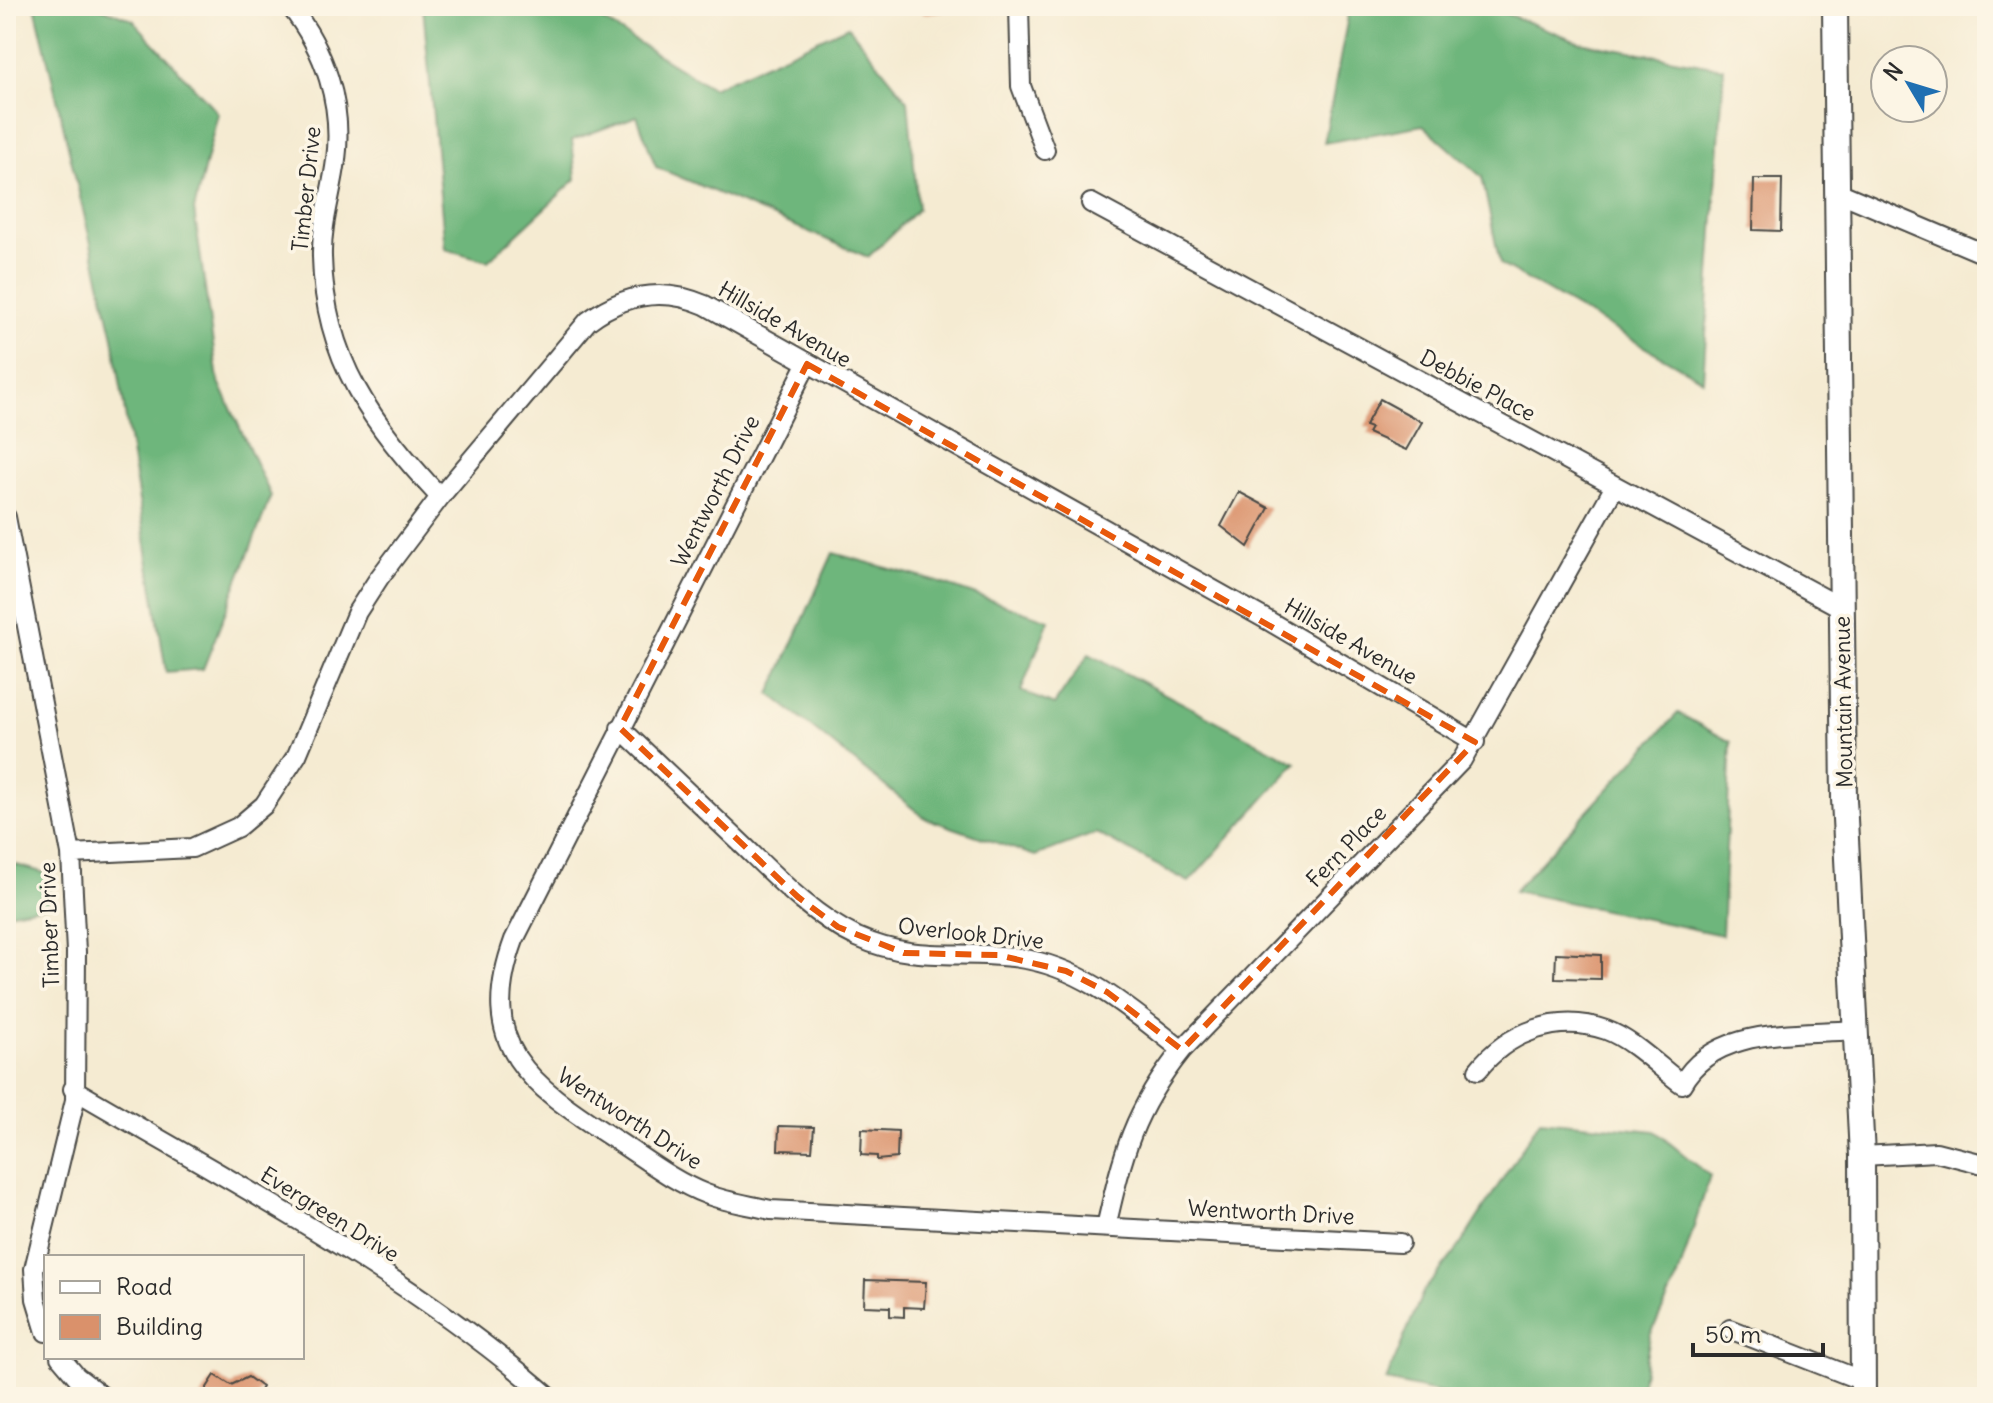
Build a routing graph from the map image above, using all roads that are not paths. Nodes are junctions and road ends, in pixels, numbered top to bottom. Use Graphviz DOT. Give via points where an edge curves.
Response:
graph roads {
  1 [pos="290,6"];
  2 [pos="1019,6"];
  3 [pos="1835,6"];
  4 [pos="1045,150"];
  5 [pos="1838,192"];
  6 [pos="1091,203"];
  7 [pos="1987,255"];
  8 [pos="807,364"];
  9 [pos="1615,486"];
  10 [pos="440,497"];
  11 [pos="6,517"];
  12 [pos="1842,608"];
  13 [pos="620,728"];
  14 [pos="1475,742"];
  15 [pos="71,854"];
  16 [pos="1853,1030"];
  17 [pos="1182,1050"];
  18 [pos="1478,1070"];
  19 [pos="73,1089"];
  20 [pos="1862,1156"];
  21 [pos="1987,1165"];
  22 [pos="1106,1227"];
  23 [pos="1400,1243"];
  24 [pos="44,1324"];
  25 [pos="1730,1329"];
  26 [pos="62,1359"];
  27 [pos="1863,1389"];
  28 [pos="103,1397"];
  29 [pos="549,1397"];
  1 -- 10 [label="street, Timber Drive" via="314,41 335,100 338,142 322,256 338,349 381,431"];
  2 -- 4 [label="street" via="1021,86"];
  3 -- 5 [label="main road, Mountain Avenue"];
  5 -- 7 [label="street"];
  5 -- 12 [label="main road, Mountain Avenue"];
  6 -- 9 [label="street, Debbie Place"];
  8 -- 10 [label="street, Hillside Avenue" via="691,299 659,294 616,303 588,321"];
  8 -- 13 [label="street, Wentworth Drive"];
  8 -- 14 [label="street, Hillside Avenue"];
  9 -- 12 [label="street, Debbie Place"];
  9 -- 14 [label="street, Fern Place"];
  10 -- 15 [label="street, Hillside Avenue" via="357,612 297,755 264,805 238,827 192,848"];
  11 -- 15 [label="street, Timber Drive"];
  12 -- 16 [label="main road, Mountain Avenue"];
  13 -- 17 [label="street, Overlook Drive" via="798,897 838,927 904,953 998,955 1066,971 1107,992"];
  13 -- 22 [label="street, Wentworth Drive" via="505,965 503,1018 516,1056 540,1088 676,1179 745,1204 771,1210"];
  14 -- 17 [label="street, Fern Place" via="1437,788"];
  15 -- 19 [label="street, Timber Drive" via="76,952"];
  16 -- 18 [label="street" via="1734,1043 1707,1056 1682,1084 1608,1031 1554,1026 1517,1034"];
  16 -- 20 [label="main road, Mountain Avenue"];
  17 -- 22 [label="street, Fern Place" via="1137,1116"];
  19 -- 24 [label="street, Timber Drive" via="68,1137 36,1255 34,1284"];
  19 -- 29 [label="street, Evergreen Drive" via="431,1306"];
  20 -- 21 [label="street" via="1936,1152"];
  20 -- 27 [label="main road, Mountain Avenue"];
  22 -- 23 [label="street, Wentworth Drive"];
  25 -- 27 [label="street"];
  26 -- 28 [label="street"];
}
